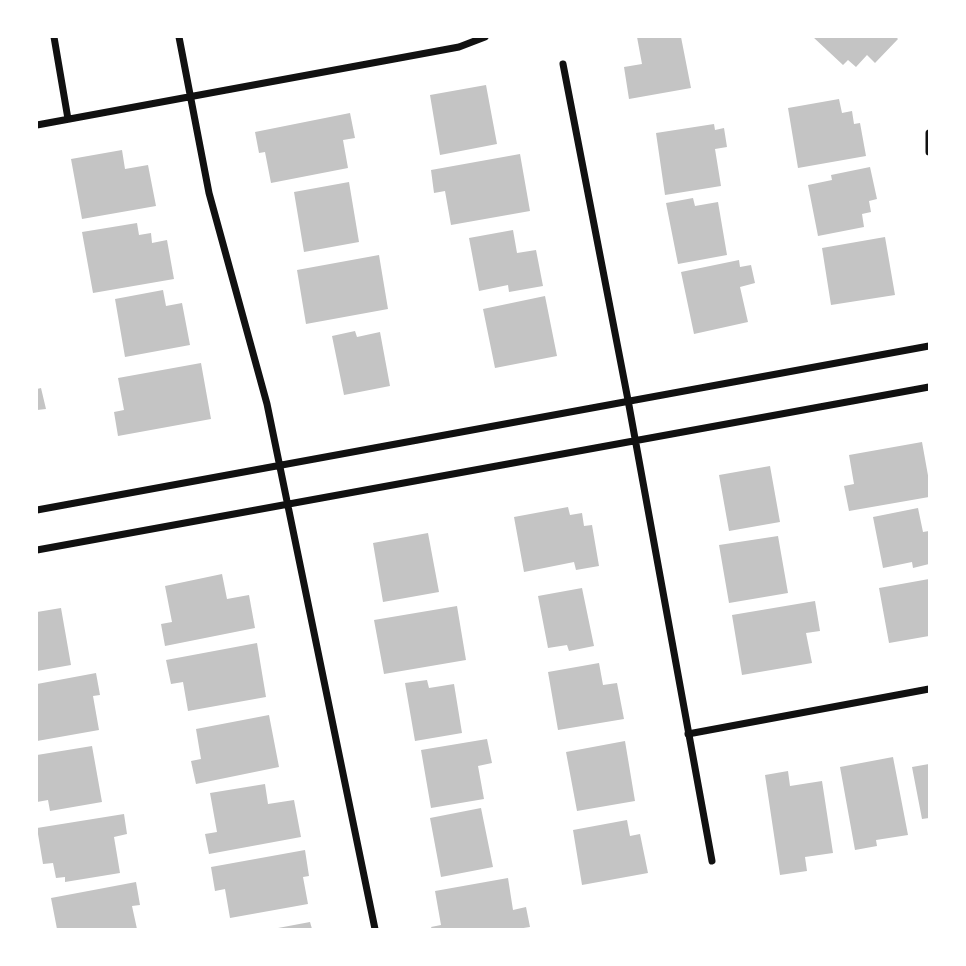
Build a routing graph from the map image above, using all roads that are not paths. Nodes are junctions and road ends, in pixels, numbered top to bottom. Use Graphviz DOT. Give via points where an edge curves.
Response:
graph roads {
  1 [pos="54,37"];
  2 [pos="179,37"];
  3 [pos="485,37"];
  4 [pos="562,64"];
  5 [pos="190,96"];
  6 [pos="68,119"];
  7 [pos="37,125"];
  8 [pos="929,133"];
  9 [pos="929,152"];
  10 [pos="929,346"];
  11 [pos="929,387"];
  12 [pos="628,400"];
  13 [pos="636,441"];
  14 [pos="279,466"];
  15 [pos="288,505"];
  16 [pos="37,510"];
  17 [pos="37,550"];
  18 [pos="929,689"];
  19 [pos="688,734"];
  20 [pos="712,861"];
  21 [pos="375,929"];
  1 -- 6 [label="street"];
  2 -- 5 [label="street"];
  3 -- 5 [label="street" via="459,47"];
  4 -- 12 [label="street"];
  5 -- 6 [label="street"];
  5 -- 14 [label="street" via="209,193 259,370"];
  6 -- 7 [label="street"];
  8 -- 9 [label="street"];
  10 -- 12 [label="street"];
  11 -- 13 [label="street"];
  12 -- 13 [label="street"];
  12 -- 14 [label="street"];
  13 -- 15 [label="street"];
  13 -- 19 [label="street"];
  14 -- 15 [label="street"];
  14 -- 16 [label="street"];
  15 -- 17 [label="street"];
  15 -- 21 [label="street"];
  18 -- 19 [label="street"];
  19 -- 20 [label="street"];
}
